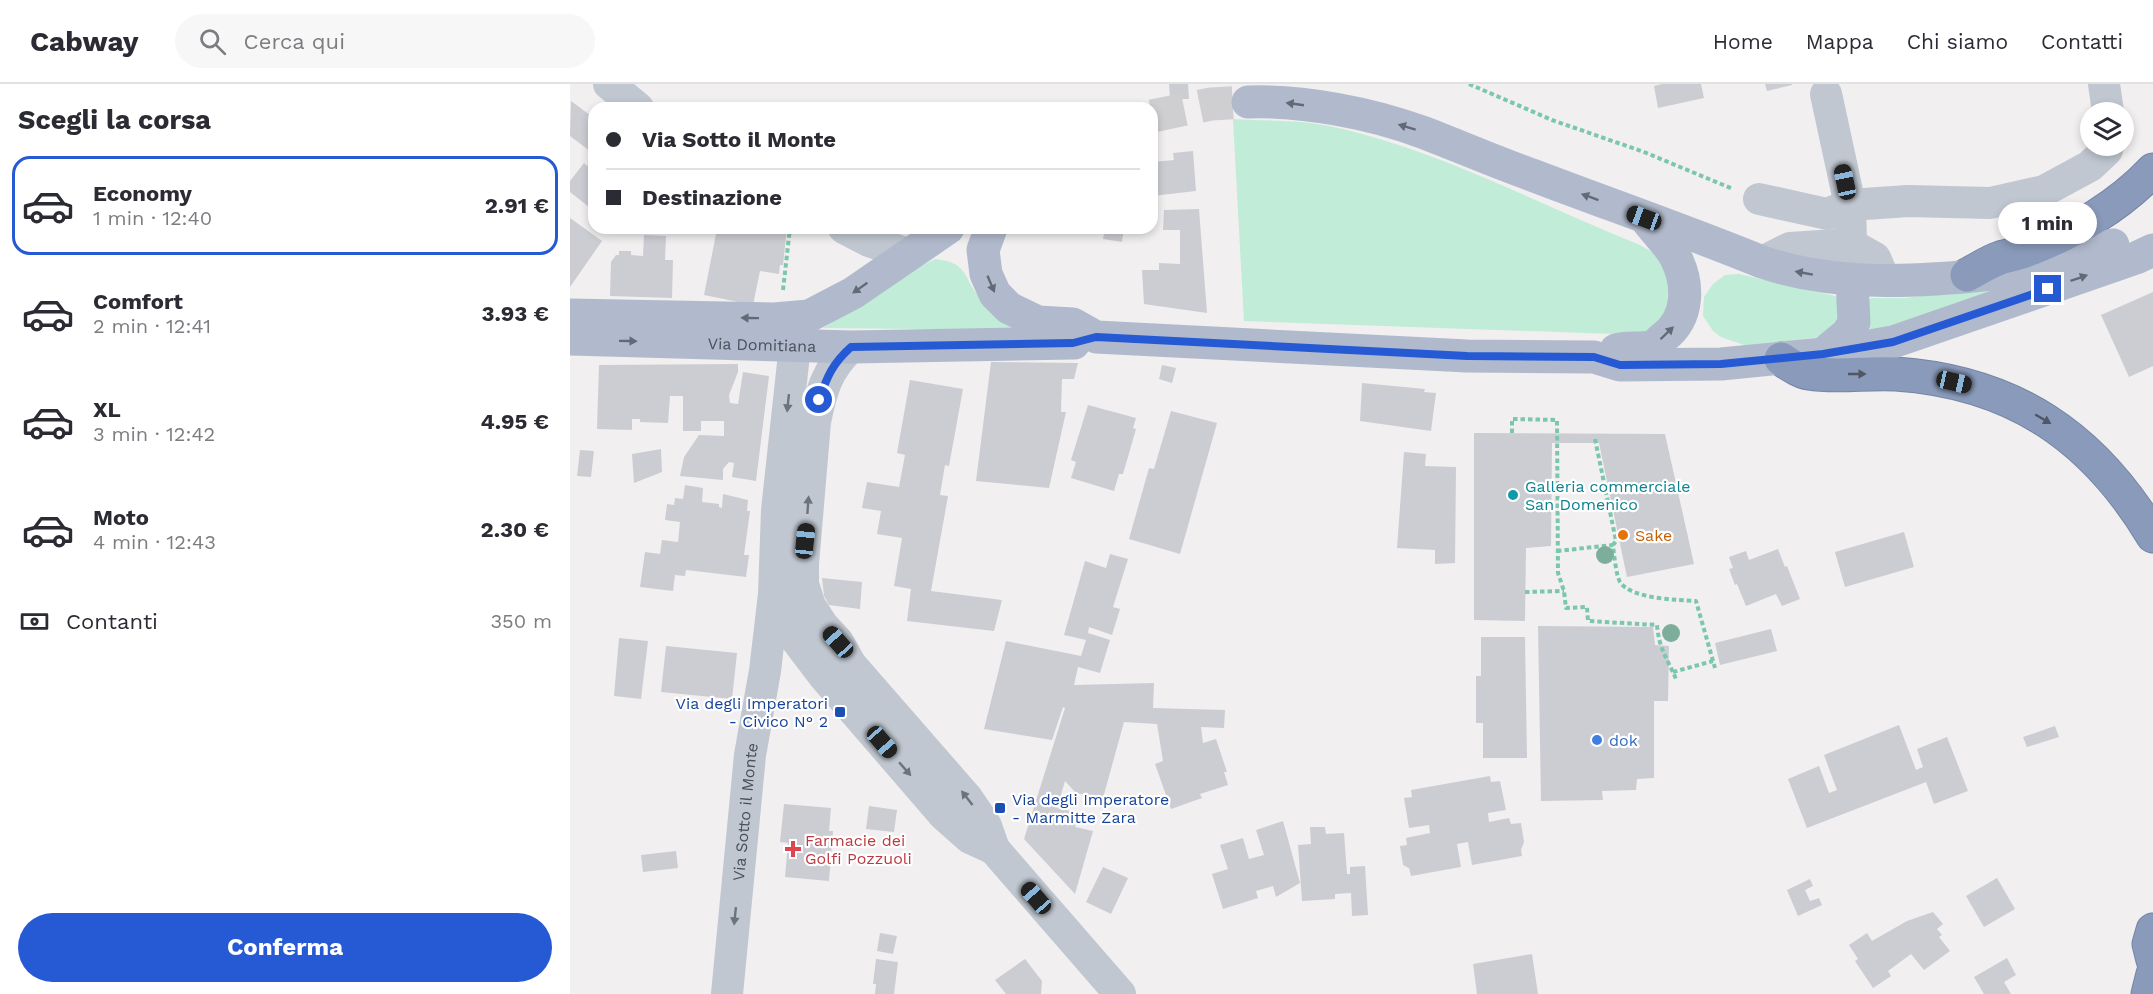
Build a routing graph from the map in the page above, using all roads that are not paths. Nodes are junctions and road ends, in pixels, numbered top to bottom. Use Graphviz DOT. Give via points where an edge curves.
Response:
graph roads {
  1 [pos="609,84"];
  2 [pos="1312,84"];
  3 [pos="2104,84"];
  4 [pos="1248,91"];
  5 [pos="1826,94"];
  6 [pos="631,102"];
  7 [pos="2107,102"];
  8 [pos="1373,117"];
  9 [pos="2101,156"];
  10 [pos="2153,170"];
  11 [pos="1759,199"];
  12 [pos="1850,205"];
  13 [pos="1644,218"];
  14 [pos="856,234"];
  15 [pos="939,234"];
  16 [pos="989,234"];
  17 [pos="2153,237"];
  18 [pos="1850,244"];
  19 [pos="2153,250"];
  20 [pos="908,254"];
  21 [pos="1762,262"];
  22 [pos="1967,275"];
  23 [pos="1852,279"];
  24 [pos="1885,281"];
  25 [pos="570,315"];
  26 [pos="1096,337"];
  27 [pos="570,339"];
  28 [pos="795,345"];
  29 [pos="851,347"];
  30 [pos="1823,354"];
  31 [pos="1594,357"];
  32 [pos="1781,359"];
  33 [pos="2153,536"];
  34 [pos="774,594"];
  35 [pos="799,645"];
  36 [pos="851,665"];
  37 [pos="765,671"];
  38 [pos="993,849"];
  39 [pos="2153,930"];
  40 [pos="2153,960"];
  41 [pos="2153,974"];
  42 [pos="727,994"];
  43 [pos="1120,994"];
  44 [pos="2150,994"];
  1 -- 6 [label="street"];
  2 -- 8 [label="main road" via="1353,99"];
  3 -- 7 [label="street"];
  8 -- 4 [label="main road, one-way" via="1277,101"];
  5 -- 12 [label="street"];
  13 -- 8 [label="main road, one-way" via="1421,131"];
  9 -- 12 [label="street" via="2044,191 1990,203 1908,201"];
  10 -- 22 [label="highway" via="2123,197 2082,224"];
  11 -- 12 [label="street" via="1827,214"];
  12 -- 18 [label="street"];
  13 -- 21 [label="main road"];
  31 -- 13 [label="main road, one-way" via="1623,348 1652,346 1679,319 1686,287 1682,272 1674,253"];
  14 -- 20 [label="street"];
  15 -- 20 [label="main road, Via Domitiana"];
  16 -- 26 [label="main road, one-way" via="983,250 986,274 995,294 1009,308 1038,322 1073,324"];
  17 -- 22 [label="main road" via="1994,274"];
  18 -- 21 [label="street" via="1790,248"];
  18 -- 23 [label="street"];
  18 -- 24 [label="street" via="1875,258"];
  30 -- 19 [label="main road, one-way" via="1893,342"];
  20 -- 25 [label="main road, Via Domitiana, one-way" via="853,293 809,316"];
  23 -- 21 [label="main road, one-way" via="1784,270"];
  22 -- 24 [label="main road"];
  23 -- 24 [label="main road"];
  23 -- 30 [label="main road" via="1854,323"];
  26 -- 29 [label="main road, Via Domitiana" via="1073,343"];
  26 -- 31 [label="main road" via="1467,356"];
  27 -- 28 [label="main road, Via Domitiana, one-way"];
  28 -- 29 [label="main road, Via Domitiana"];
  28 -- 34 [label="street, Via Sotto il Monte, one-way" via="777,510"];
  36 -- 29 [label="street, one-way" via="810,606 803,584 819,400 829,372"];
  30 -- 32 [label="main road"];
  31 -- 32 [label="main road" via="1620,365"];
  32 -- 33 [label="highway, one-way" via="1807,373 1936,378 2005,398 2063,431 2092,456 2116,481"];
  34 -- 35 [label="street"];
  34 -- 37 [label="street, Via Sotto il Monte"];
  35 -- 36 [label="street"];
  35 -- 37 [label="street" via="783,652"];
  35 -- 38 [label="street, one-way" via="944,815 970,838"];
  38 -- 36 [label="street, one-way" via="987,826 967,798"];
  37 -- 42 [label="street, Via Sotto il Monte, one-way" via="750,755"];
  38 -- 43 [label="street"];
  39 -- 40 [label="highway" via="2149,944"];
  41 -- 44 [label="highway"];
}
